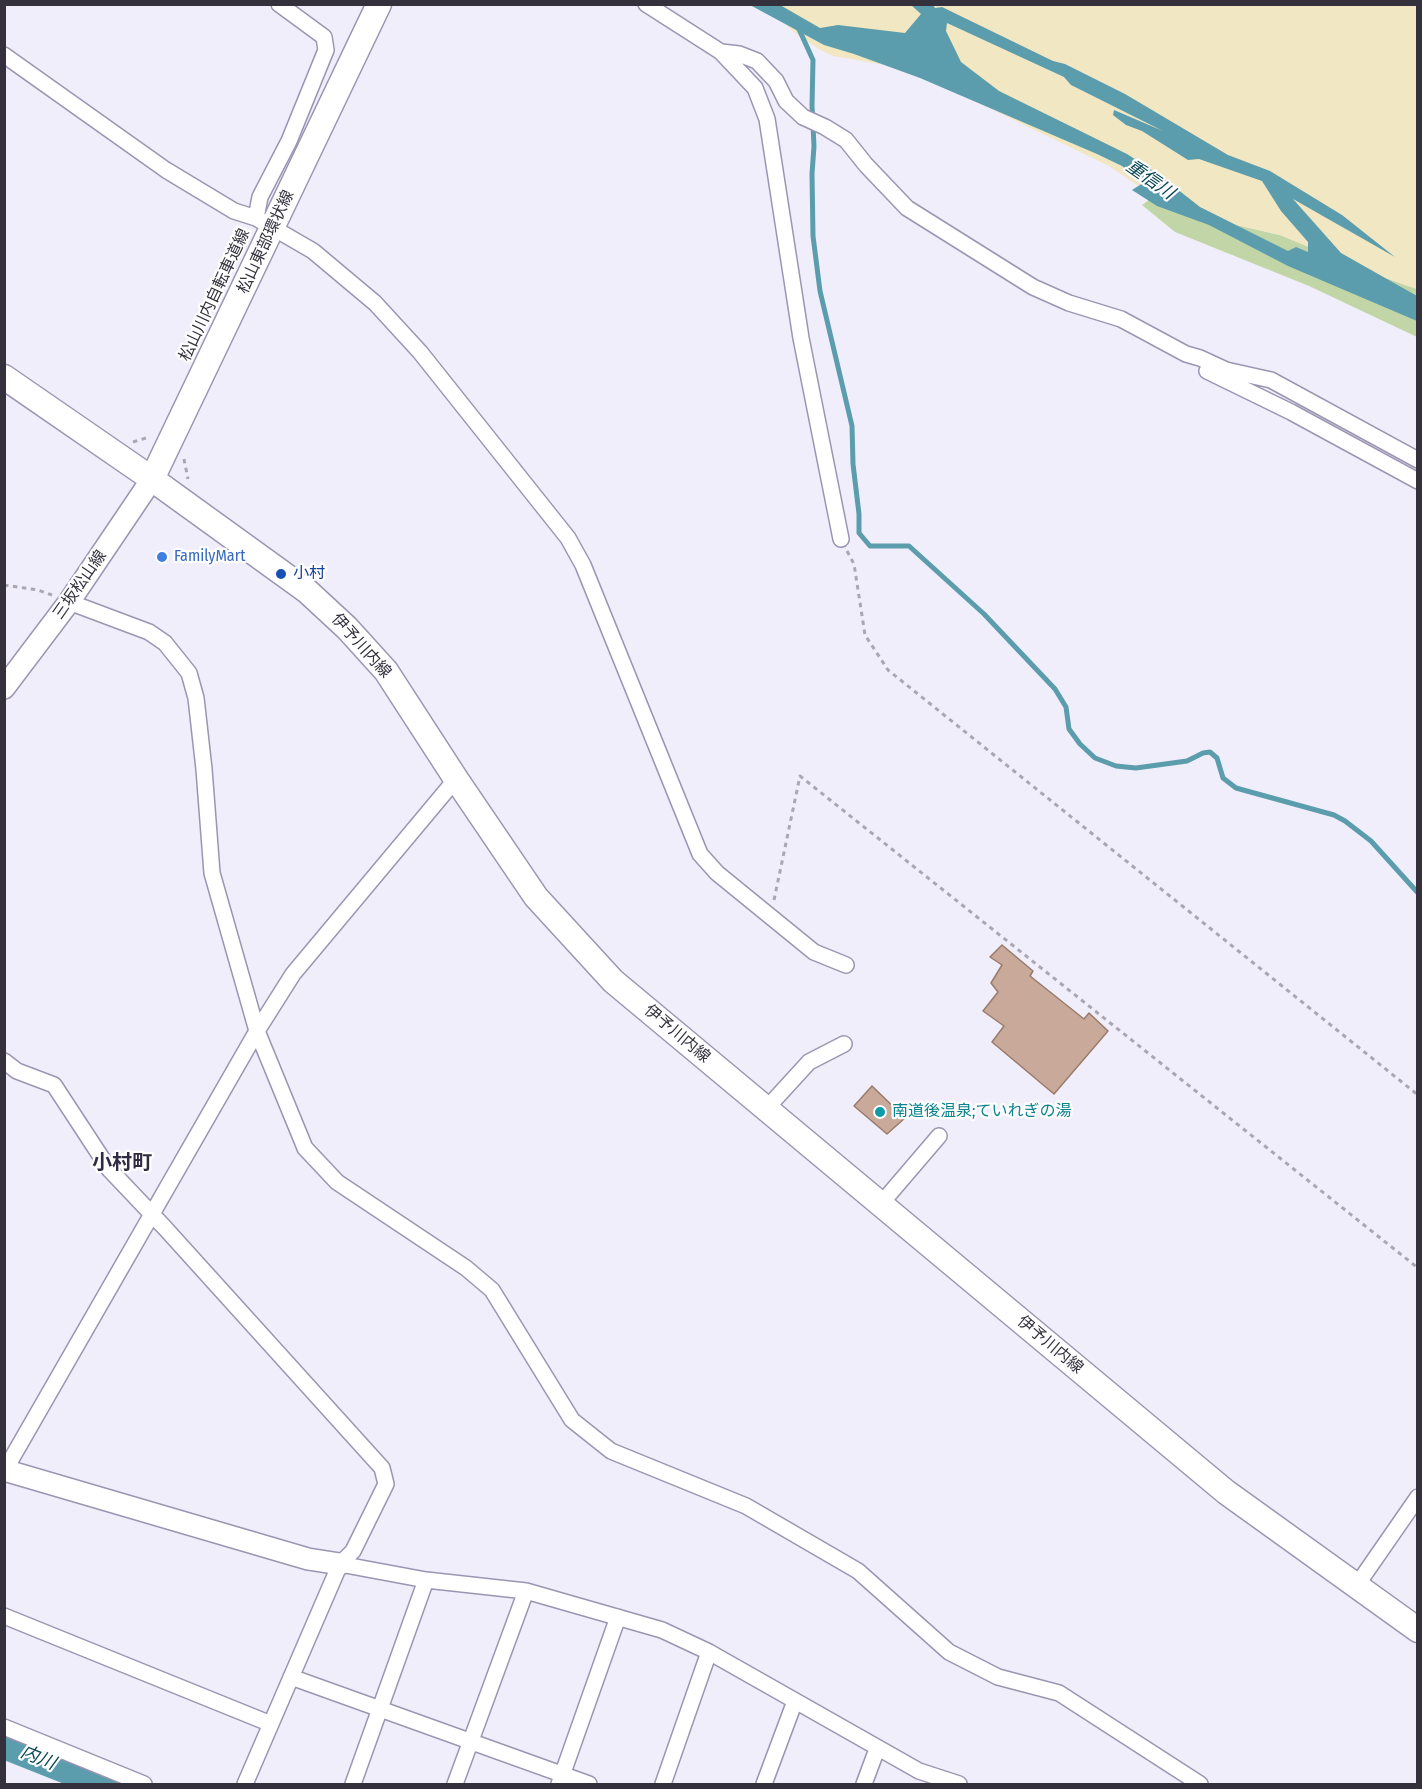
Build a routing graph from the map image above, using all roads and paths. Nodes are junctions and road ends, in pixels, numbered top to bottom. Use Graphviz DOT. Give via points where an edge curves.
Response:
graph roads {
  1 [pos="279,4"];
  2 [pos="379,4"];
  3 [pos="646,4"];
  4 [pos="721,52"];
  5 [pos="4,54"];
  6 [pos="265,223"];
  7 [pos="1186,354"];
  8 [pos="4,377"];
  9 [pos="152,436"];
  10 [pos="129,441"];
  11 [pos="1418,460"];
  12 [pos="152,479"];
  13 [pos="1418,481"];
  14 [pos="841,539"];
  15 [pos="4,585"];
  16 [pos="69,602"];
  17 [pos="4,688"];
  18 [pos="456,779"];
  19 [pos="770,916"];
  20 [pos="846,965"];
  21 [pos="257,1031"];
  22 [pos="844,1044"];
  23 [pos="4,1061"];
  24 [pos="1418,1095"];
  25 [pos="766,1109"];
  26 [pos="939,1136"];
  27 [pos="880,1205"];
  28 [pos="152,1216"];
  29 [pos="1418,1268"];
  30 [pos="4,1470"];
  31 [pos="1418,1497"];
  32 [pos="340,1564"];
  33 [pos="426,1580"];
  34 [pos="1357,1586"];
  35 [pos="526,1591"];
  36 [pos="4,1616"];
  37 [pos="618,1617"];
  38 [pos="1418,1630"];
  39 [pos="709,1652"];
  40 [pos="291,1677"];
  41 [pos="795,1701"];
  42 [pos="379,1709"];
  43 [pos="271,1724"];
  44 [pos="4,1727"];
  45 [pos="471,1742"];
  46 [pos="877,1749"];
  47 [pos="560,1780"];
  48 [pos="144,1785"];
  49 [pos="245,1785"];
  50 [pos="353,1785"];
  51 [pos="455,1785"];
  52 [pos="589,1785"];
  53 [pos="663,1785"];
  54 [pos="764,1785"];
  55 [pos="864,1785"];
  56 [pos="959,1785"];
  57 [pos="1200,1785"];
  1 -- 6 [label="street" via="324,37 326,50 289,141 260,197"];
  2 -- 6 [label="main road, 松山東部環状線"];
  3 -- 4 [label="street"];
  4 -- 7 [label="street" via="757,61 776,81 786,101 803,117 846,140 907,208 1033,287 1121,319"];
  4 -- 14 [label="street" via="755,88 767,119 801,338"];
  5 -- 6 [label="street" via="166,170 234,211"];
  6 -- 12 [label="main road, 松山東部環状線"];
  6 -- 19 [label="street" via="313,251 375,303 420,352 568,538 583,565 700,854"];
  7 -- 11 [label="street" via="1226,370 1271,380"];
  7 -- 13 [label="street" via="1209,373"];
  8 -- 12 [label="main road, 伊予川内線"];
  9 -- 10 [label="path"];
  12 -- 16 [label="street, 三坂松山線"];
  12 -- 18 [label="main road, 伊予川内線" via="307,591 347,628 386,671"];
  14 -- 24 [label="path" via="854,564 865,635 888,670"];
  15 -- 16 [label="path" via="38,590"];
  16 -- 17 [label="street, 三坂松山線"];
  16 -- 21 [label="street" via="149,632 165,643 189,673 201,738 212,873"];
  18 -- 21 [label="street" via="293,974"];
  18 -- 25 [label="main road, 伊予川内線" via="536,897 613,981"];
  19 -- 20 [label="street" via="814,952"];
  19 -- 29 [label="path" via="800,776"];
  21 -- 28 [label="street"];
  21 -- 57 [label="street" via="305,1148 337,1182 466,1268 492,1290 572,1420 611,1451 746,1506 858,1571 949,1652 998,1677 1059,1694"];
  22 -- 25 [label="street" via="809,1062"];
  23 -- 28 [label="street" via="17,1071 54,1086 109,1169"];
  25 -- 27 [label="main road, 伊予川内線"];
  26 -- 27 [label="street"];
  27 -- 34 [label="main road, 伊予川内線" via="1226,1492"];
  28 -- 30 [label="street"];
  28 -- 32 [label="street" via="382,1468 386,1484 353,1551"];
  30 -- 32 [label="street" via="308,1559"];
  31 -- 34 [label="street"];
  32 -- 33 [label="street"];
  32 -- 40 [label="street"];
  33 -- 35 [label="street"];
  33 -- 42 [label="street"];
  34 -- 38 [label="main road, 伊予川内線"];
  35 -- 37 [label="street"];
  35 -- 45 [label="street"];
  36 -- 43 [label="street"];
  37 -- 39 [label="street" via="662,1630"];
  37 -- 47 [label="street"];
  39 -- 41 [label="street"];
  39 -- 53 [label="street"];
  40 -- 42 [label="street"];
  40 -- 43 [label="street"];
  41 -- 46 [label="street"];
  41 -- 54 [label="street"];
  42 -- 45 [label="street"];
  42 -- 50 [label="street"];
  43 -- 49 [label="street"];
  44 -- 48 [label="street"];
  45 -- 47 [label="street"];
  45 -- 51 [label="street"];
  46 -- 55 [label="street"];
  46 -- 56 [label="street" via="919,1771"];
  47 -- 52 [label="street"];
}
